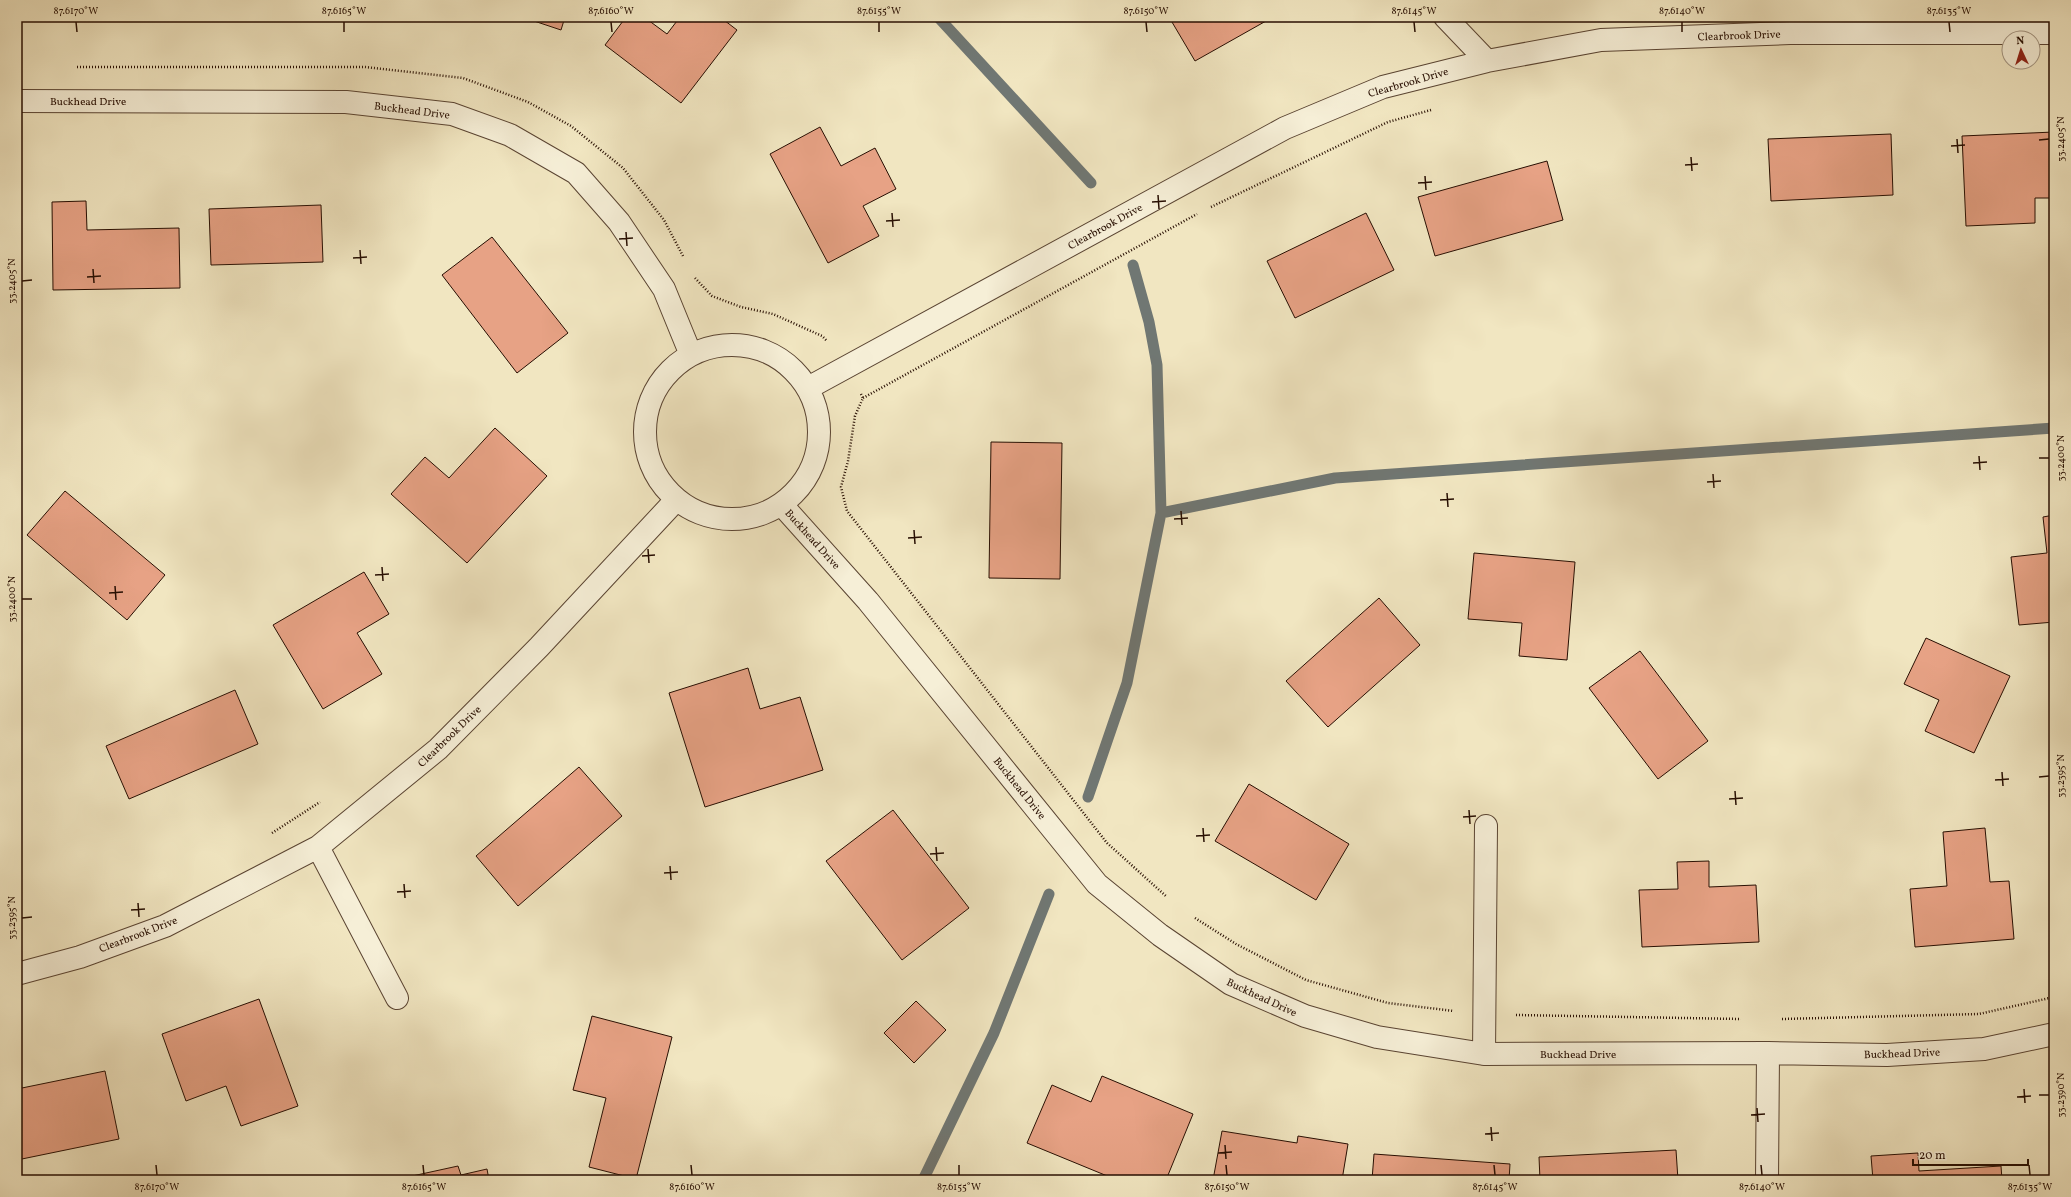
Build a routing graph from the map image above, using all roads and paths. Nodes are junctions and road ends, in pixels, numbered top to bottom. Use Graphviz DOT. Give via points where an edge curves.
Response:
graph roads {
  1 [pos="1445,17"];
  2 [pos="2054,32"];
  3 [pos="1487,61"];
  4 [pos="72,67"];
  5 [pos="17,101"];
  6 [pos="1438,108"];
  7 [pos="685,261"];
  8 [pos="692,275"];
  9 [pos="691,355"];
  10 [pos="851,364"];
  11 [pos="808,388"];
  12 [pos="863,398"];
  13 [pos="676,500"];
  14 [pos="781,504"];
  15 [pos="321,801"];
  16 [pos="1486,826"];
  17 [pos="268,835"];
  18 [pos="318,847"];
  19 [pos="1171,901"];
  20 [pos="1190,915"];
  21 [pos="17,974"];
  22 [pos="2054,997"];
  23 [pos="397,998"];
  24 [pos="1484,1014"];
  25 [pos="1747,1019"];
  26 [pos="1779,1020"];
  27 [pos="2054,1034"];
  28 [pos="1768,1053"];
  29 [pos="1484,1054"];
  30 [pos="1767,1180"];
  1 -- 3 [label="street"];
  2 -- 3 [label="street, Clearbrook Drive" via="1790,33 1602,40"];
  3 -- 10 [label="street, Clearbrook Drive" via="1383,87 1285,128"];
  4 -- 7 [label="path" via="366,67 463,78 528,102 571,126 624,168 664,220"];
  5 -- 9 [label="street, Buckhead Drive" via="346,102 452,114 510,135 576,173 619,222 664,289"];
  6 -- 12 [label="path" via="1388,122 1211,207"];
  8 -- 10 [label="path" via="712,296 741,307 773,314 822,336"];
  9 -- 11 [label="street, Buckhead Drive" via="707,348 727,344 751,347 774,355 793,369"];
  9 -- 13 [label="street" via="670,370 656,388 645,419 646,453 656,477"];
  10 -- 11 [label="street, Clearbrook Drive"];
  10 -- 12 [label="path"];
  11 -- 14 [label="street, Buckhead Drive" via="817,411 819,436 815,459 805,480"];
  12 -- 19 [label="path" via="855,416 841,487 847,511 1107,843"];
  13 -- 14 [label="street" via="707,516 742,519"];
  13 -- 18 [label="street, Clearbrook Drive" via="539,647 438,749"];
  14 -- 29 [label="street, Buckhead Drive" via="868,602 1097,884 1160,935 1231,984 1305,1016 1377,1037"];
  15 -- 17 [label="path"];
  16 -- 24 [label="street"];
  18 -- 21 [label="street, Clearbrook Drive" via="165,926 80,957"];
  18 -- 23 [label="street"];
  20 -- 24 [label="path" via="1236,944 1306,980 1388,1003"];
  22 -- 26 [label="path" via="1979,1014"];
  24 -- 25 [label="path"];
  24 -- 29 [label="street"];
  27 -- 28 [label="street, Buckhead Drive" via="1984,1049 1886,1055"];
  28 -- 29 [label="street, Buckhead Drive"];
  28 -- 30 [label="street"];
}
